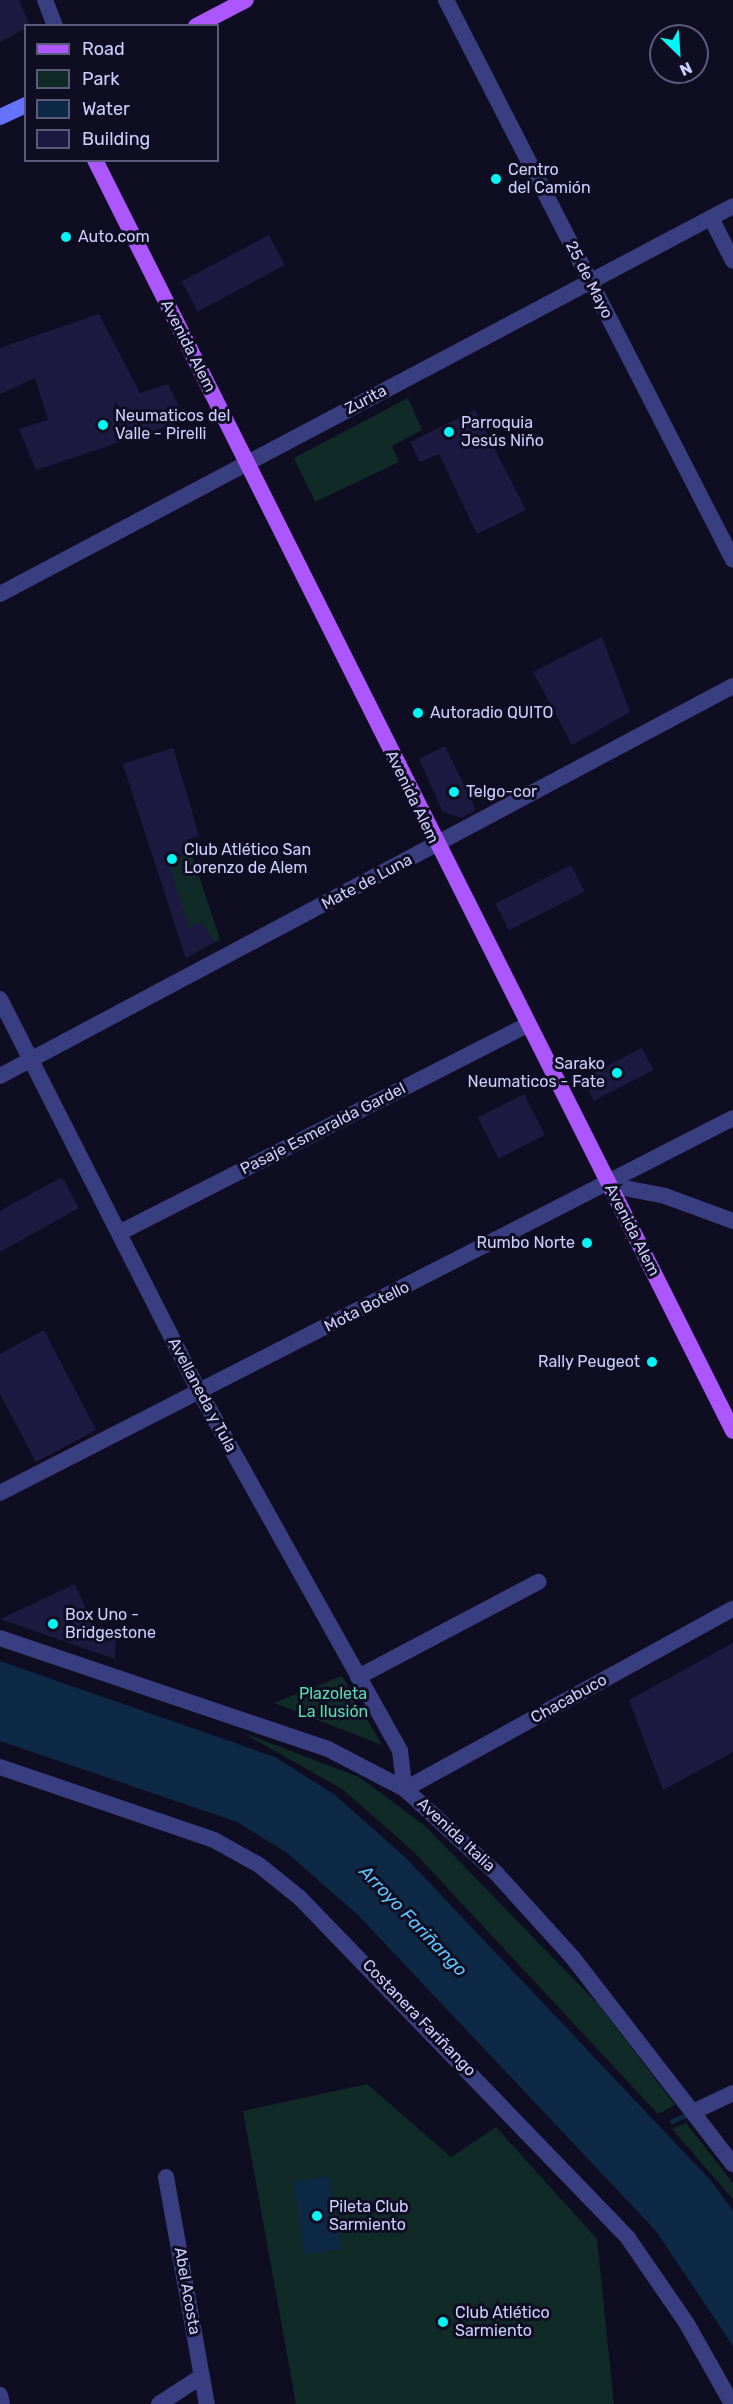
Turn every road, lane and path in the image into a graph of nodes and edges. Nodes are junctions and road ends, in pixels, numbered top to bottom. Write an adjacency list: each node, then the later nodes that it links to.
1 (45, 0): 4 (street)
2 (246, 0): 5 (main road)
3 (446, 0): 12 (street, 25 de Mayo)
4 (54, 24)
5 (200, 24)
6 (24, 106): 7 (main road)
7 (0, 117)
8 (96, 162): 13 (main road, Avenida Alem)
9 (733, 206): 10 (street, Zurita)
10 (711, 218): 11 (street); 12 (street, Zurita)
11 (733, 261)
12 (590, 282): 13 (street, Zurita); 14 (street, 25 de Mayo)
13 (247, 463): 15 (street, Zurita); 17 (main road, Avenida Alem)
14 (733, 560)
15 (0, 594)
16 (733, 686): 17 (street, Mate de Luna)
17 (436, 846): 19 (main road, Avenida Alem); 20 (street, Mate de Luna)
18 (0, 999): 20 (street, Avellaneda y Tula)
19 (527, 1025): 23 (main road, Avenida Alem); 25 (street, Pasaje Esmeralda Gardel)
20 (31, 1060): 21 (street, Mate de Luna); 25 (street, Avellaneda y Tula)
21 (0, 1076)
22 (733, 1118): 23 (street, Mota Botello)
23 (609, 1185): 24 (street); 26 (street, Mota Botello); 27 (main road, Avenida Alem)
24 (733, 1221)
25 (119, 1233): 26 (street, Avellaneda y Tula)
26 (199, 1392): 28 (street, Mota Botello); 32 (street, Avellaneda y Tula)
27 (733, 1431)
28 (0, 1492)
29 (538, 1582): 32 (street)
30 (733, 1609): 34 (street, Chacabuco)
31 (0, 1638): 34 (street, Avenida Italia)
32 (358, 1677): 34 (street, Avellaneda y Tula)
33 (0, 1767): 44 (street, Costanera Fariñango)
34 (405, 1789): 36 (street, Avenida Italia)
35 (733, 2093): 36 (street)
36 (695, 2111): 37 (street, Avenida Italia)
37 (733, 2163)
38 (166, 2178): 39 (street, Abel Acosta)
39 (202, 2376): 42 (street); 43 (street, Abel Acosta)
40 (0, 2396): 41 (street)
41 (2, 2404)
42 (159, 2404)
43 (207, 2404)
44 (732, 2404)

